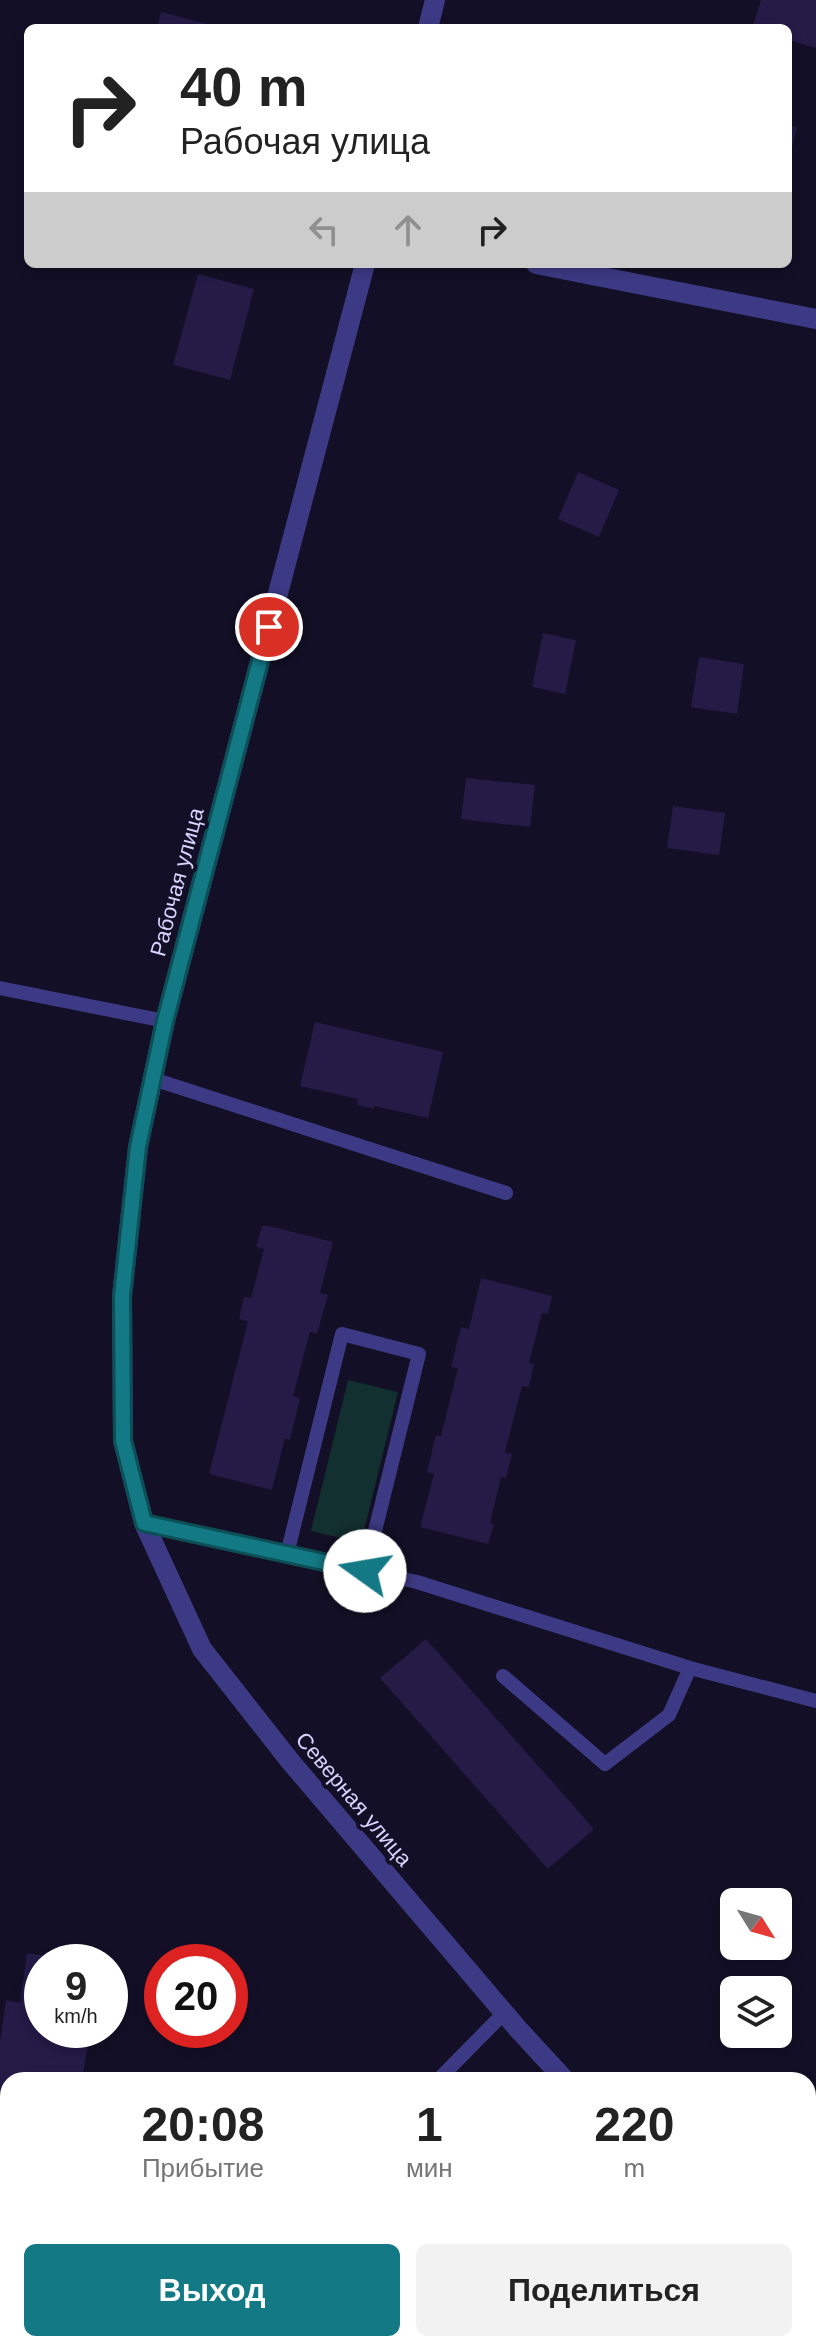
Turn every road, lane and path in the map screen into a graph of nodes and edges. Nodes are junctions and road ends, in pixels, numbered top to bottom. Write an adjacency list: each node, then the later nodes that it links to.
1 (435, 0): 2 (street)
2 (429, 24)
3 (364, 268): 7 (street, Рабочая улица)
4 (556, 268): 5 (street)
5 (816, 319)
6 (0, 988): 7 (lane)
7 (165, 1021): 8 (street, Рабочая улица)
8 (153, 1079): 9 (lane); 10 (street, Рабочая улица)
9 (506, 1193)
10 (144, 1523): 11 (lane); 16 (street, Северная улица)
11 (287, 1554): 12 (lane); 12 (lane)
12 (365, 1571): 13 (lane)
13 (690, 1668): 14 (lane); 15 (lane)
14 (503, 1676)
15 (816, 1701)
16 (504, 2013): 17 (lane); 18 (street, Северная улица)
17 (446, 2072)
18 (558, 2072)

